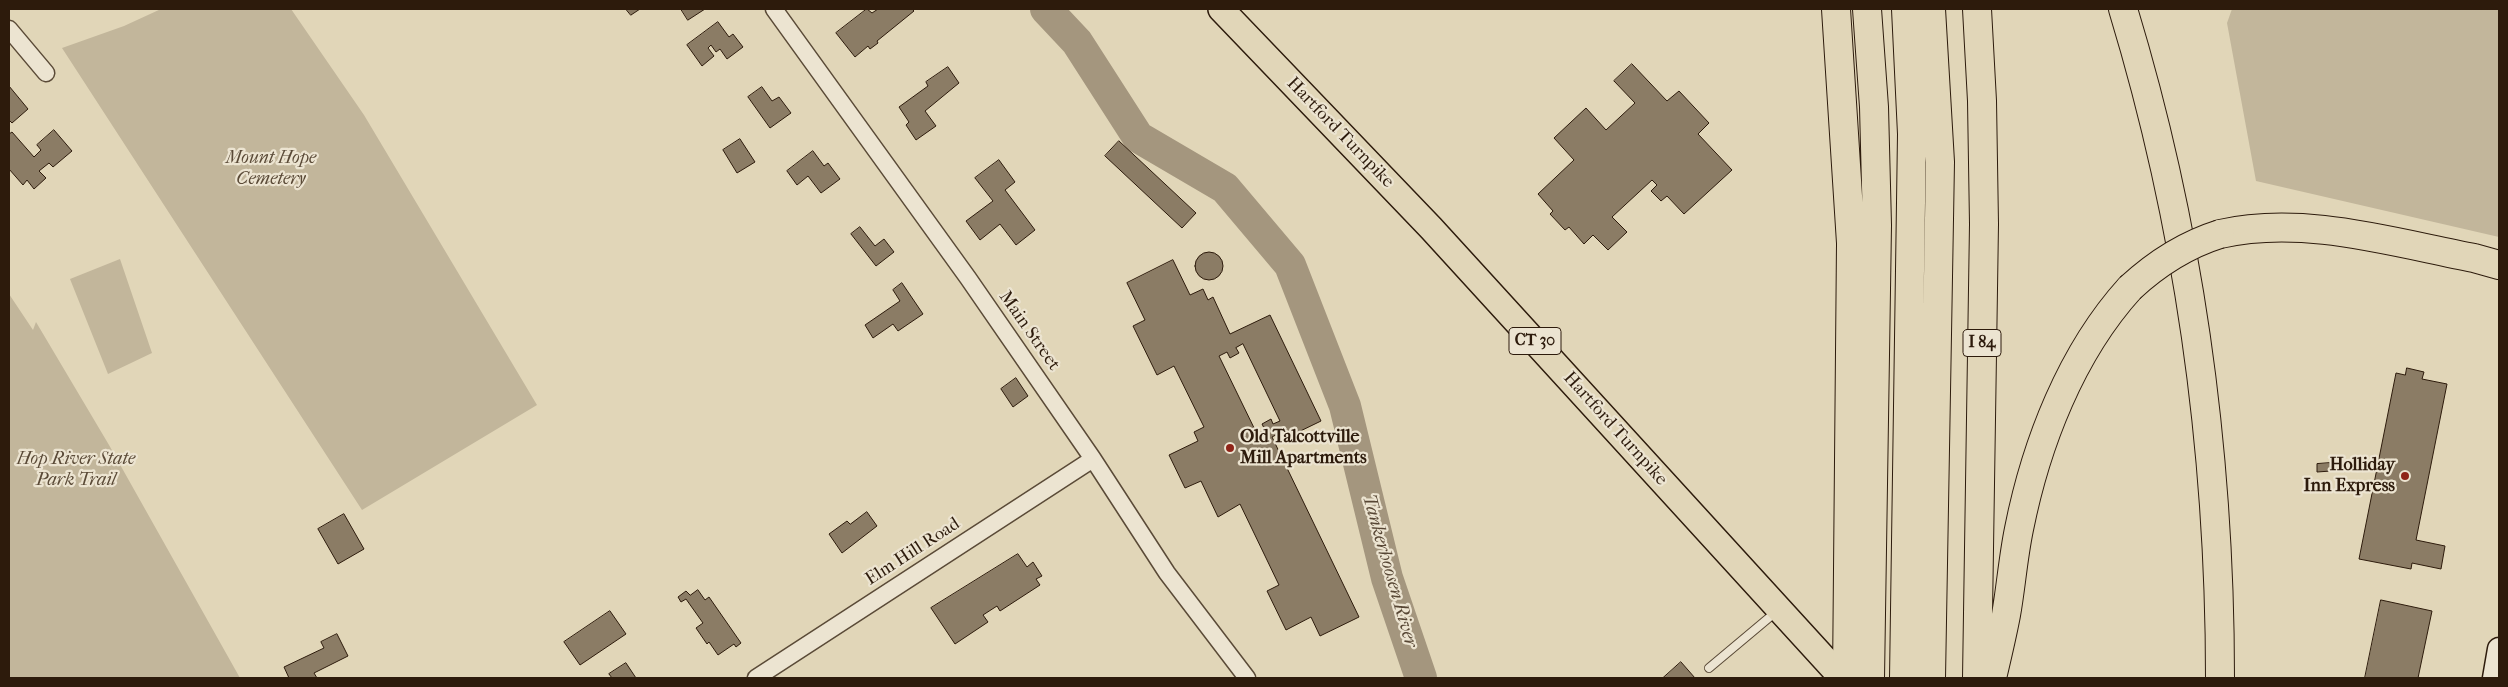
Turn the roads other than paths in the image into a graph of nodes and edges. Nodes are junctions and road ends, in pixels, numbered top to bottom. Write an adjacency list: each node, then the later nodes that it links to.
1 (774, 9): 12 (street, Main Street)
2 (1221, 9): 13 (main road, Hartford Turnpike / CT 30)
3 (1836, 9): 16 (highway)
4 (1867, 9): 19 (highway)
5 (1906, 9): 20 (highway)
6 (1931, 9): 21 (highway)
7 (1977, 9): 22 (highway, I 84)
8 (2123, 9): 24 (highway)
9 (9, 28): 10 (street)
10 (46, 73)
11 (2499, 265): 23 (highway, bridge)
12 (1093, 459): 17 (street, Elm Hill Road); 18 (street, Main Street)
13 (1779, 610): 15 (lane); 16 (main road, Hartford Turnpike / CT 30)
14 (2499, 649): 25 (main road)
15 (1709, 668)
16 (1845, 673)
17 (756, 678)
18 (1247, 678)
19 (1870, 678)
20 (1904, 678)
21 (1931, 678)
22 (1977, 678)
23 (1992, 678)
24 (2220, 678)
25 (2494, 678)

